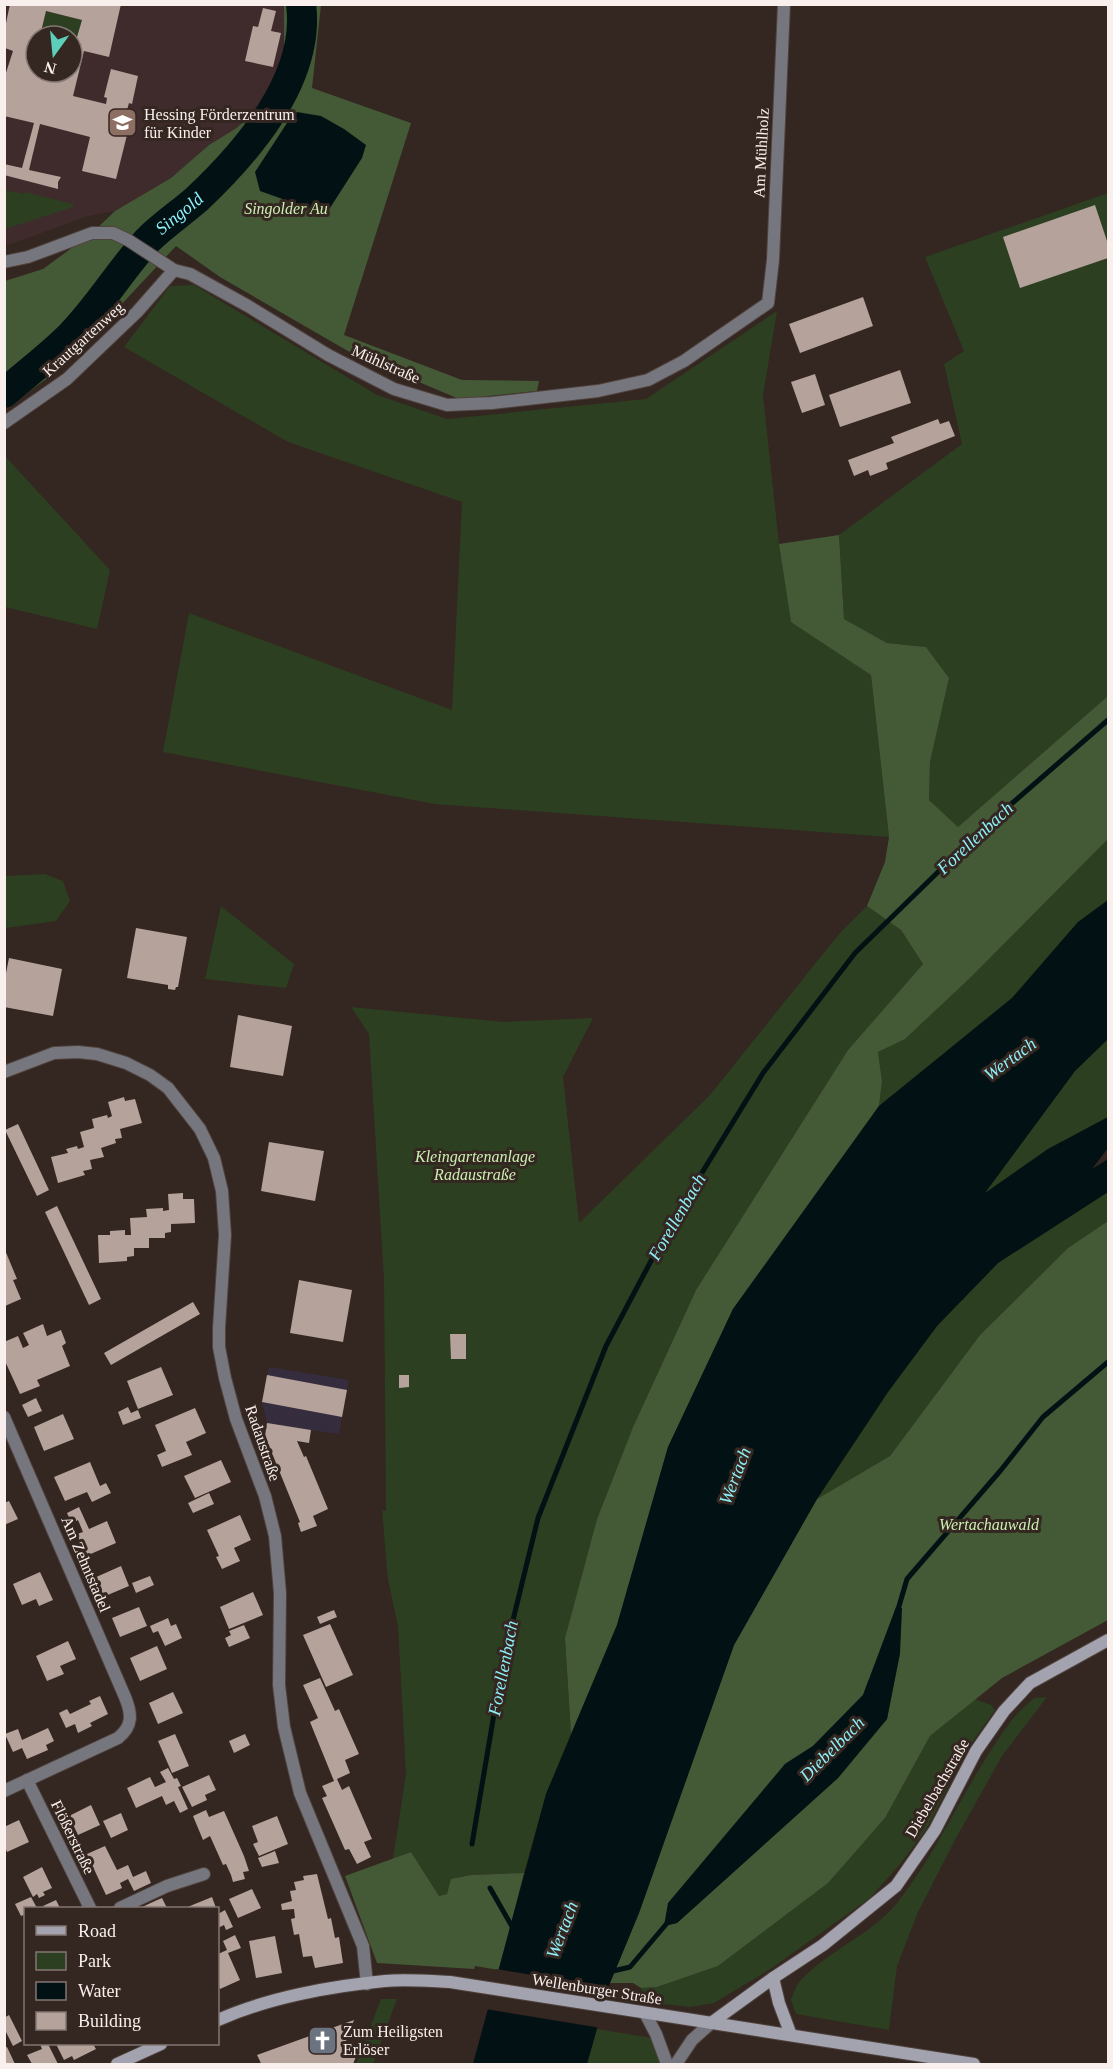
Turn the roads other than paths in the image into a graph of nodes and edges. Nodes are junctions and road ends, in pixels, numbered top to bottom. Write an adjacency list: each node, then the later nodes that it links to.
1 (784, 4): 4 (street, Am Mühlholz)
2 (4, 262): 3 (street, Mühlstraße)
3 (174, 270): 4 (street, Mühlstraße); 5 (street, Krautgartenweg)
4 (768, 303)
5 (4, 423)
6 (4, 1072): 15 (street, Radaustraße)
7 (4, 1417): 9 (street, Am Zehntstadel)
8 (1108, 1640): 14 (street, Diebelbachstraße)
9 (27, 1780): 10 (street); 12 (street, Flößerstraße)
10 (4, 1791)
11 (204, 1874): 13 (street)
12 (90, 1907)
13 (122, 1907)
14 (773, 1978): 18 (street, Diebelbachstraße); 19 (street)
15 (367, 1984): 16 (street, Wellenburger Straße); 17 (street, Wellenburger Straße)
16 (645, 2013): 18 (street, Wellenburger Straße); 22 (street)
17 (219, 2020)
18 (711, 2023): 19 (street, Wellenburger Straße); 23 (street)
19 (791, 2035): 24 (street, Wellenburger Straße)
20 (155, 2045): 21 (street)
21 (117, 2064)
22 (667, 2064)
23 (676, 2064)
24 (974, 2064)

